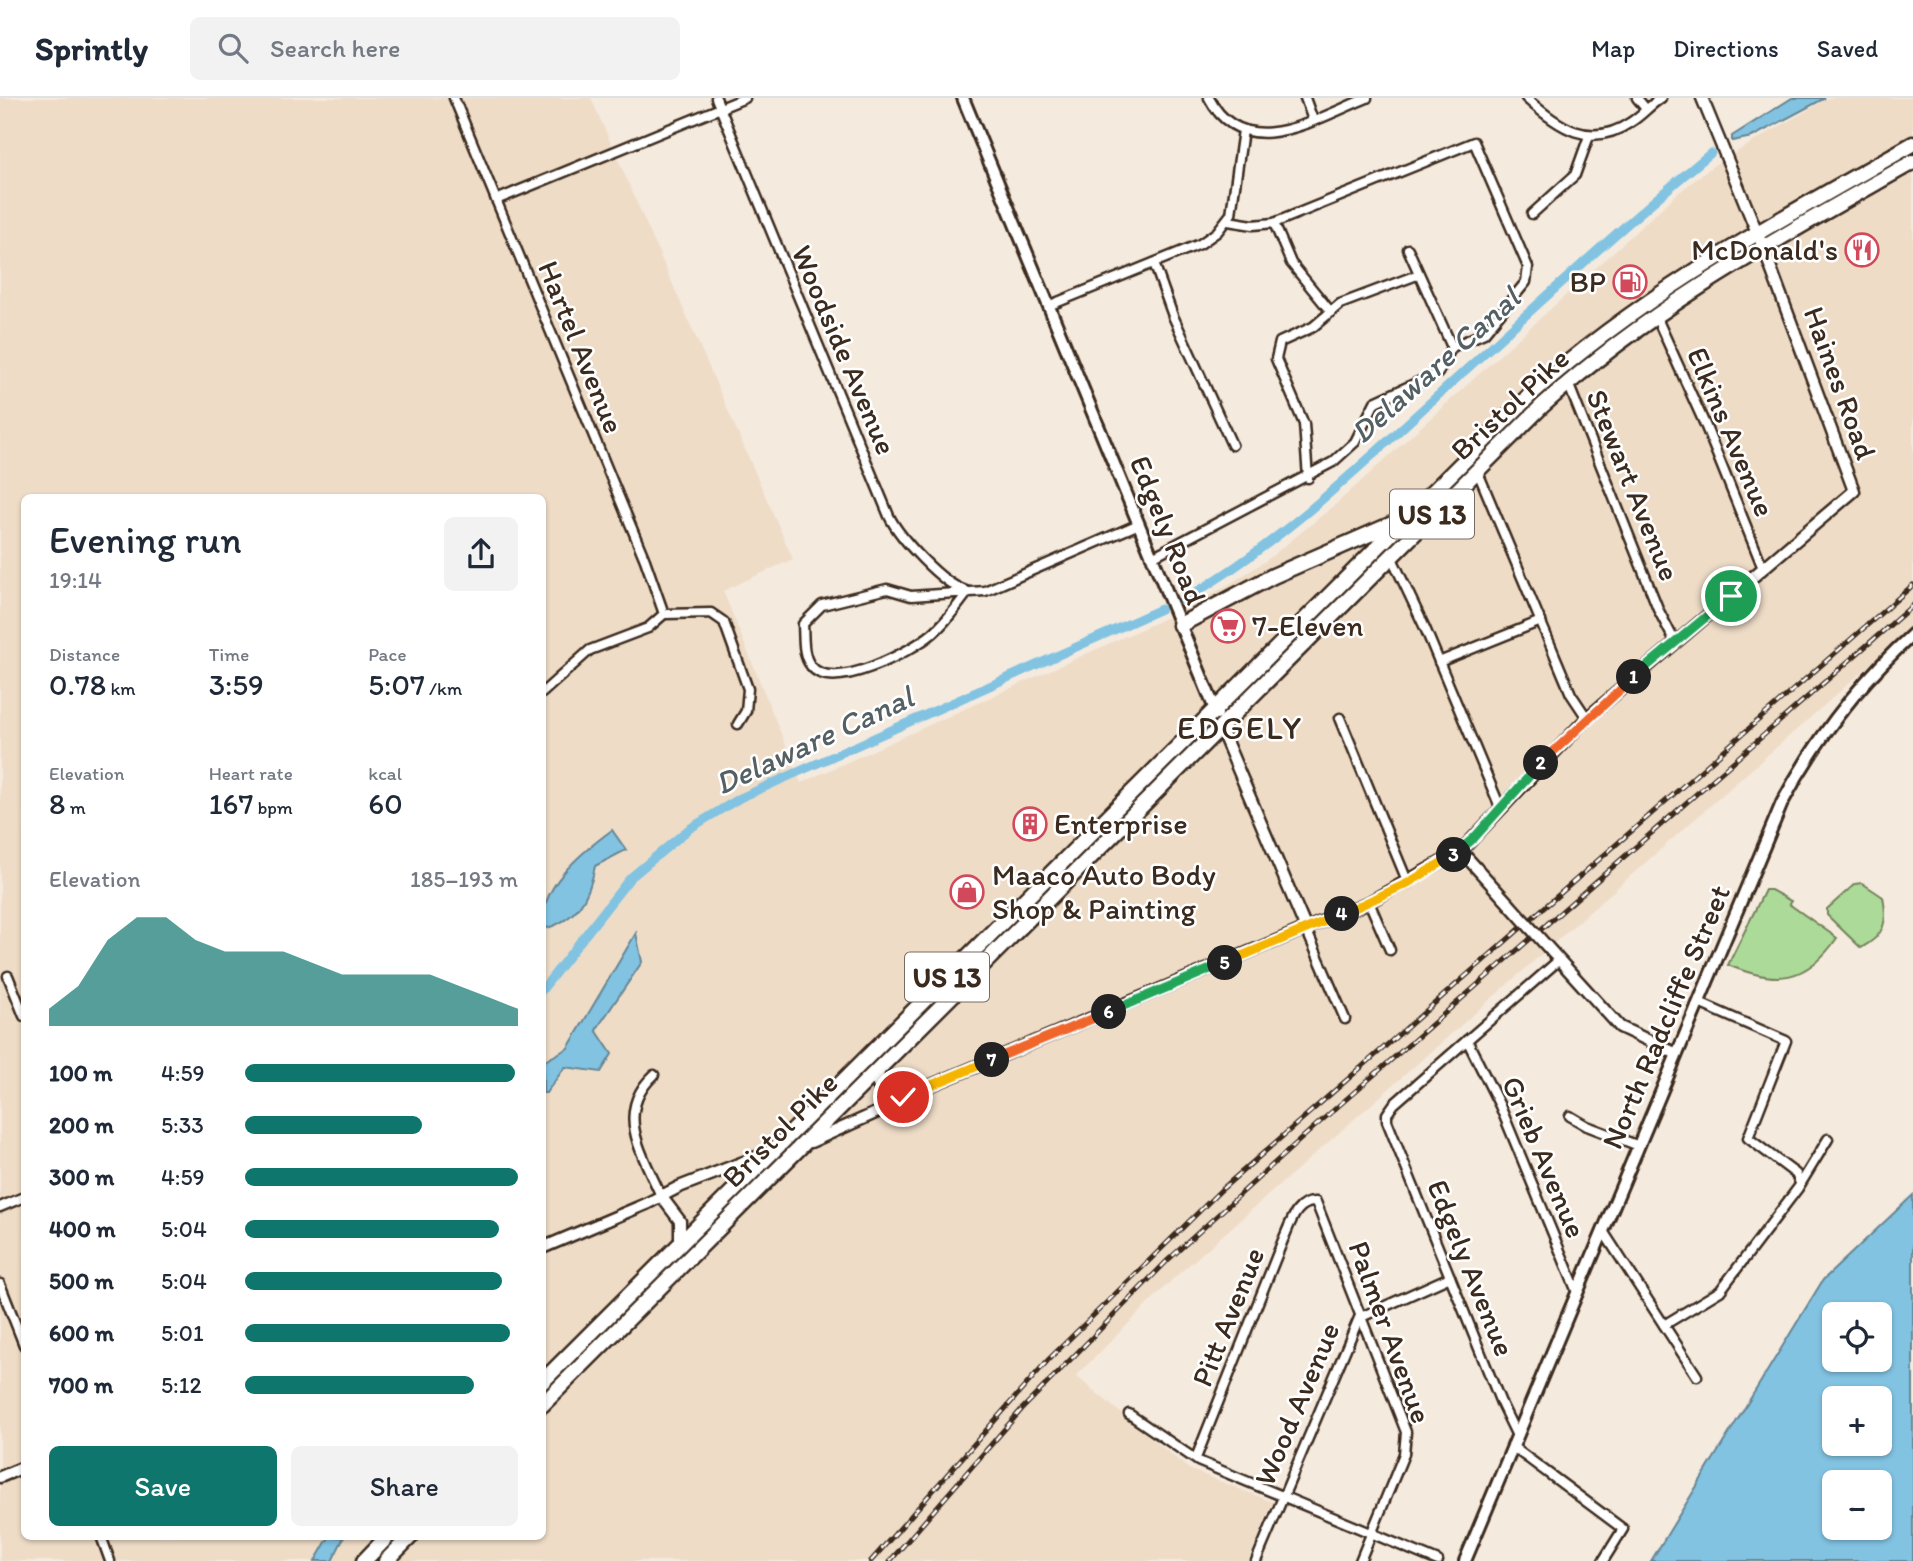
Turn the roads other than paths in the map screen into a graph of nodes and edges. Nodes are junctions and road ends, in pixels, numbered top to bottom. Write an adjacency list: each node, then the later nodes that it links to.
1 (454, 98): 19 (street, Hartel Avenue)
2 (716, 98): 12 (street, Woodside Avenue)
3 (745, 98): 12 (street)
4 (963, 98): 28 (main road, Edgely Road)
5 (1209, 98): 15 (street)
6 (1306, 98): 14 (street)
7 (1367, 98): 14 (street)
8 (1526, 98): 16 (street)
9 (1637, 98): 13 (street)
10 (1661, 98): 13 (street)
11 (1702, 98): 23 (street, Haines Road)
12 (720, 108): 19 (street); 41 (street, Woodside Avenue)
13 (1646, 109): 16 (street)
14 (1313, 120): 15 (street)
15 (1243, 130): 21 (street)
16 (1589, 136): 20 (street)
17 (1913, 144): 23 (highway, Bristol Pike / US 13)
18 (1913, 162): 24 (highway, Bristol Pike / US 13)
19 (496, 200): 42 (street, Hartel Avenue)
20 (1532, 214)
21 (1228, 221): 22 (street); 26 (street)
22 (1274, 223): 29 (street); 31 (street)
23 (1757, 232): 24 (street, Haines Road); 36 (highway, Bristol Pike / US 13)
24 (1763, 247): 30 (highway, Bristol Pike / US 13); 40 (street, Haines Road)
25 (1408, 249): 27 (street)
26 (1154, 264): 28 (street); 33 (street)
27 (1417, 275): 29 (street); 31 (street)
28 (1048, 306): 37 (main road, Edgely Road)
29 (1331, 312): 35 (street)
30 (1655, 314): 32 (highway, Bristol Pike / US 13); 40 (street, Elkins Avenue)
31 (1452, 347): 35 (street)
32 (1568, 383): 34 (highway, Bristol Pike / US 13); 46 (street, Stewart Avenue)
33 (1232, 445)
34 (1477, 470): 38 (highway, Bristol Pike / US 13); 43 (street)
35 (1308, 478): 39 (street)
36 (1408, 517): 44 (highway); 49 (highway, Bristol Pike / US 13)
37 (1139, 524): 39 (main road, Edgely Road); 41 (street)
38 (1391, 556): 47 (street); 53 (highway, Bristol Pike / US 13)
39 (1152, 557): 44 (main road, Edgely Road)
40 (1763, 568): 46 (street)
41 (968, 592): 41 (street)
42 (664, 614): 48 (street); 52 (street)
43 (1541, 621): 47 (street); 51 (street)
44 (1180, 625): 49 (main road, Edgely Road)
45 (1913, 634): 62 (main road, North Radcliffe Street)
46 (1675, 642): 51 (street)
47 (1440, 662): 54 (street)
48 (546, 689)
49 (1215, 709): 53 (main road, Edgely Road); 73 (highway, Bristol Pike / US 13)
50 (1340, 718): 56 (street)
51 (1587, 718): 54 (street)
52 (738, 724)
53 (1220, 727): 58 (street, Edgely Road); 67 (highway, Bristol Pike / US 13)
54 (1500, 807): 55 (street)
55 (1461, 851): 56 (street); 60 (street, bridge)
56 (1408, 883): 57 (street)
57 (1369, 902): 58 (street); 59 (street)
58 (1306, 929): 64 (street, Edgely Road); 69 (street)
59 (1390, 950)
60 (1559, 960): 65 (street); 66 (street)
61 (8, 976): 63 (street)
62 (1699, 1003): 66 (main road, North Radcliffe Street); 75 (street)
63 (21, 1008)
64 (1345, 1019)
65 (1467, 1040): 83 (street, Edgely Avenue); 85 (street, Grieb Avenue)
66 (1677, 1054): 72 (main road, North Radcliffe Street)
67 (879, 1069): 69 (street); 74 (highway, Bristol Pike / US 13)
68 (654, 1075): 76 (street)
69 (903, 1097): 74 (street)
70 (1570, 1116): 72 (street)
71 (1828, 1139): 75 (street)
72 (1639, 1146): 80 (main road, North Radcliffe Street)
73 (778, 1147): 76 (street); 81 (highway, Bristol Pike / US 13)
74 (798, 1149): 91 (highway, Bristol Pike / US 13)
75 (1800, 1183): 87 (street)
76 (661, 1196): 81 (street); 82 (street)
77 (21, 1198): 79 (street)
78 (1312, 1201): 86 (street, Palmer Avenue); 94 (street, Pitt Avenue)
79 (0, 1207)
80 (1603, 1231): 85 (main road, North Radcliffe Street); 87 (street, Grieb Avenue)
81 (680, 1245): 90 (highway, Bristol Pike / US 13)
82 (546, 1246)
83 (1451, 1277): 86 (street, Wood Avenue); 93 (street, Edgely Avenue)
84 (0, 1284): 88 (street)
85 (1577, 1292): 93 (main road, North Radcliffe Street)
86 (1359, 1318): 97 (street, Wood Avenue); 98 (street, Palmer Avenue)
87 (1664, 1325): 89 (street, Grieb Avenue)
88 (21, 1337)
89 (1697, 1376)
90 (546, 1378)
91 (546, 1401)
92 (1129, 1414): 94 (street)
93 (1515, 1442): 108 (main road, North Radcliffe Street); 109 (street)
94 (1196, 1458): 97 (street)
95 (21, 1468): 96 (street)
96 (0, 1477)
97 (1283, 1495): 98 (street); 105 (street, Wood Avenue)
98 (1371, 1533): 106 (street, Palmer Avenue); 107 (street)
99 (102, 1540): 102 (street)
100 (384, 1540): 103 (highway)
101 (407, 1540): 104 (highway)
102 (110, 1561)
103 (364, 1561)
104 (386, 1561)
105 (1256, 1561)
106 (1360, 1561)
107 (1438, 1561)
108 (1465, 1561)
109 (1603, 1561)

